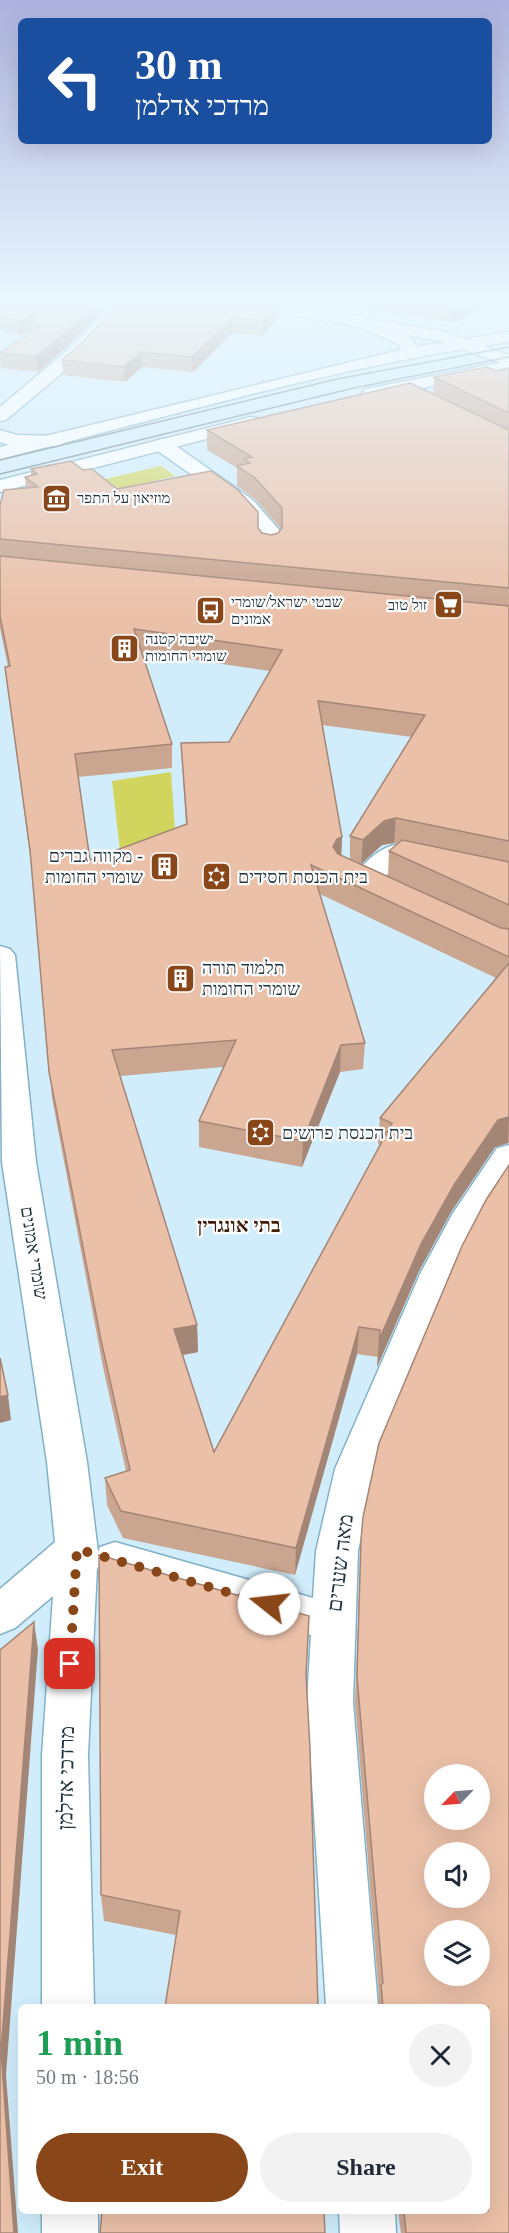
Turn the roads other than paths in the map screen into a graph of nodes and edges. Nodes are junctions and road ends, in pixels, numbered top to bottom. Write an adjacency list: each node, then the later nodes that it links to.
1 (180, 408): 4 (main road)
2 (272, 417): 5 (main road)
3 (0, 436): 4 (main road)
4 (56, 440): 6 (main road)
5 (162, 445): 7 (main road); 8 (main road)
6 (0, 453)
7 (0, 486)
8 (270, 548)
9 (509, 877): 10 (main road)
10 (396, 893)
11 (0, 955): 13 (main road, שומרי אמונים)
12 (509, 1156): 15 (main road, מאה שערים)
13 (77, 1549): 14 (main road); 15 (main road); 16 (main road, מרדכי אדלמן)
14 (6, 1601)
15 (333, 1622): 17 (main road, מאה שערים)
16 (68, 2004)
17 (352, 2004)
18 (70, 2214): 20 (main road)
19 (367, 2214): 21 (main road)
20 (70, 2233)
21 (368, 2233)

